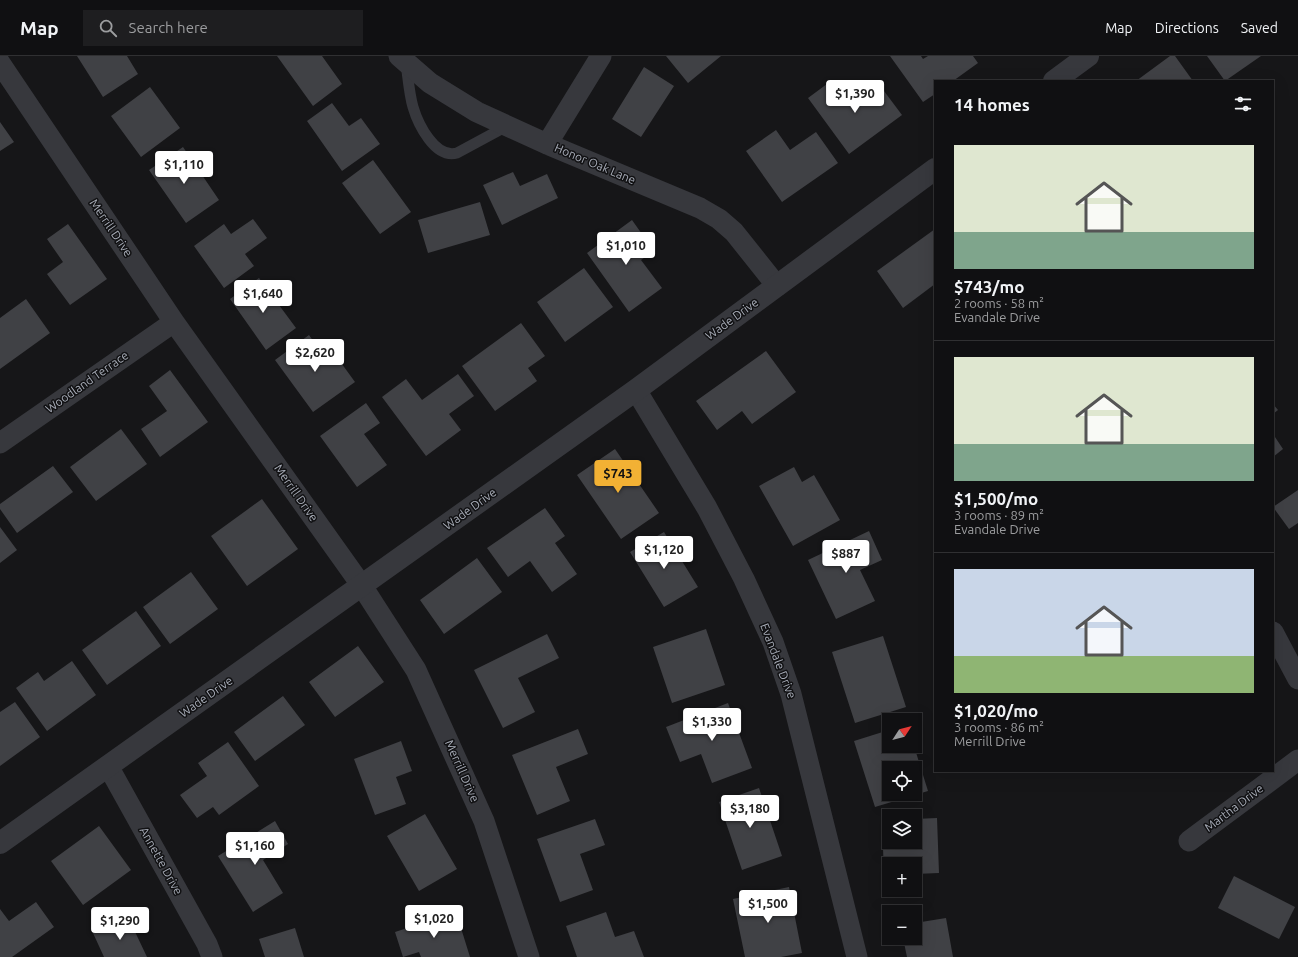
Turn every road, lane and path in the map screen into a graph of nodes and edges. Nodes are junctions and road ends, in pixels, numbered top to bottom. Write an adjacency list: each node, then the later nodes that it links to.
1 (601, 56): 7 (street)
2 (1088, 56): 5 (street)
3 (402, 59): 6 (street, Honor Oak Lane); 6 (lane)
4 (0, 63): 10 (street, Merrill Drive)
5 (1055, 80)
6 (507, 126): 7 (street, Honor Oak Lane)
7 (548, 144): 9 (street, Honor Oak Lane)
8 (934, 170): 9 (street, Wade Drive)
9 (777, 286): 11 (street, Wade Drive)
10 (174, 322): 12 (street, Woodland Terrace); 13 (street, Merrill Drive)
11 (636, 390): 13 (street, Wade Drive); 22 (street, Evandale Drive)
12 (0, 443)
13 (362, 586): 17 (street, Wade Drive); 21 (street, Merrill Drive)
14 (1274, 634): 15 (street)
15 (1298, 679)
16 (1298, 760): 18 (street, Martha Drive)
17 (108, 766): 19 (street, Wade Drive); 20 (street, Annette Drive)
18 (1189, 841)
19 (0, 843)
20 (212, 957)
21 (529, 957)
22 (857, 957)

